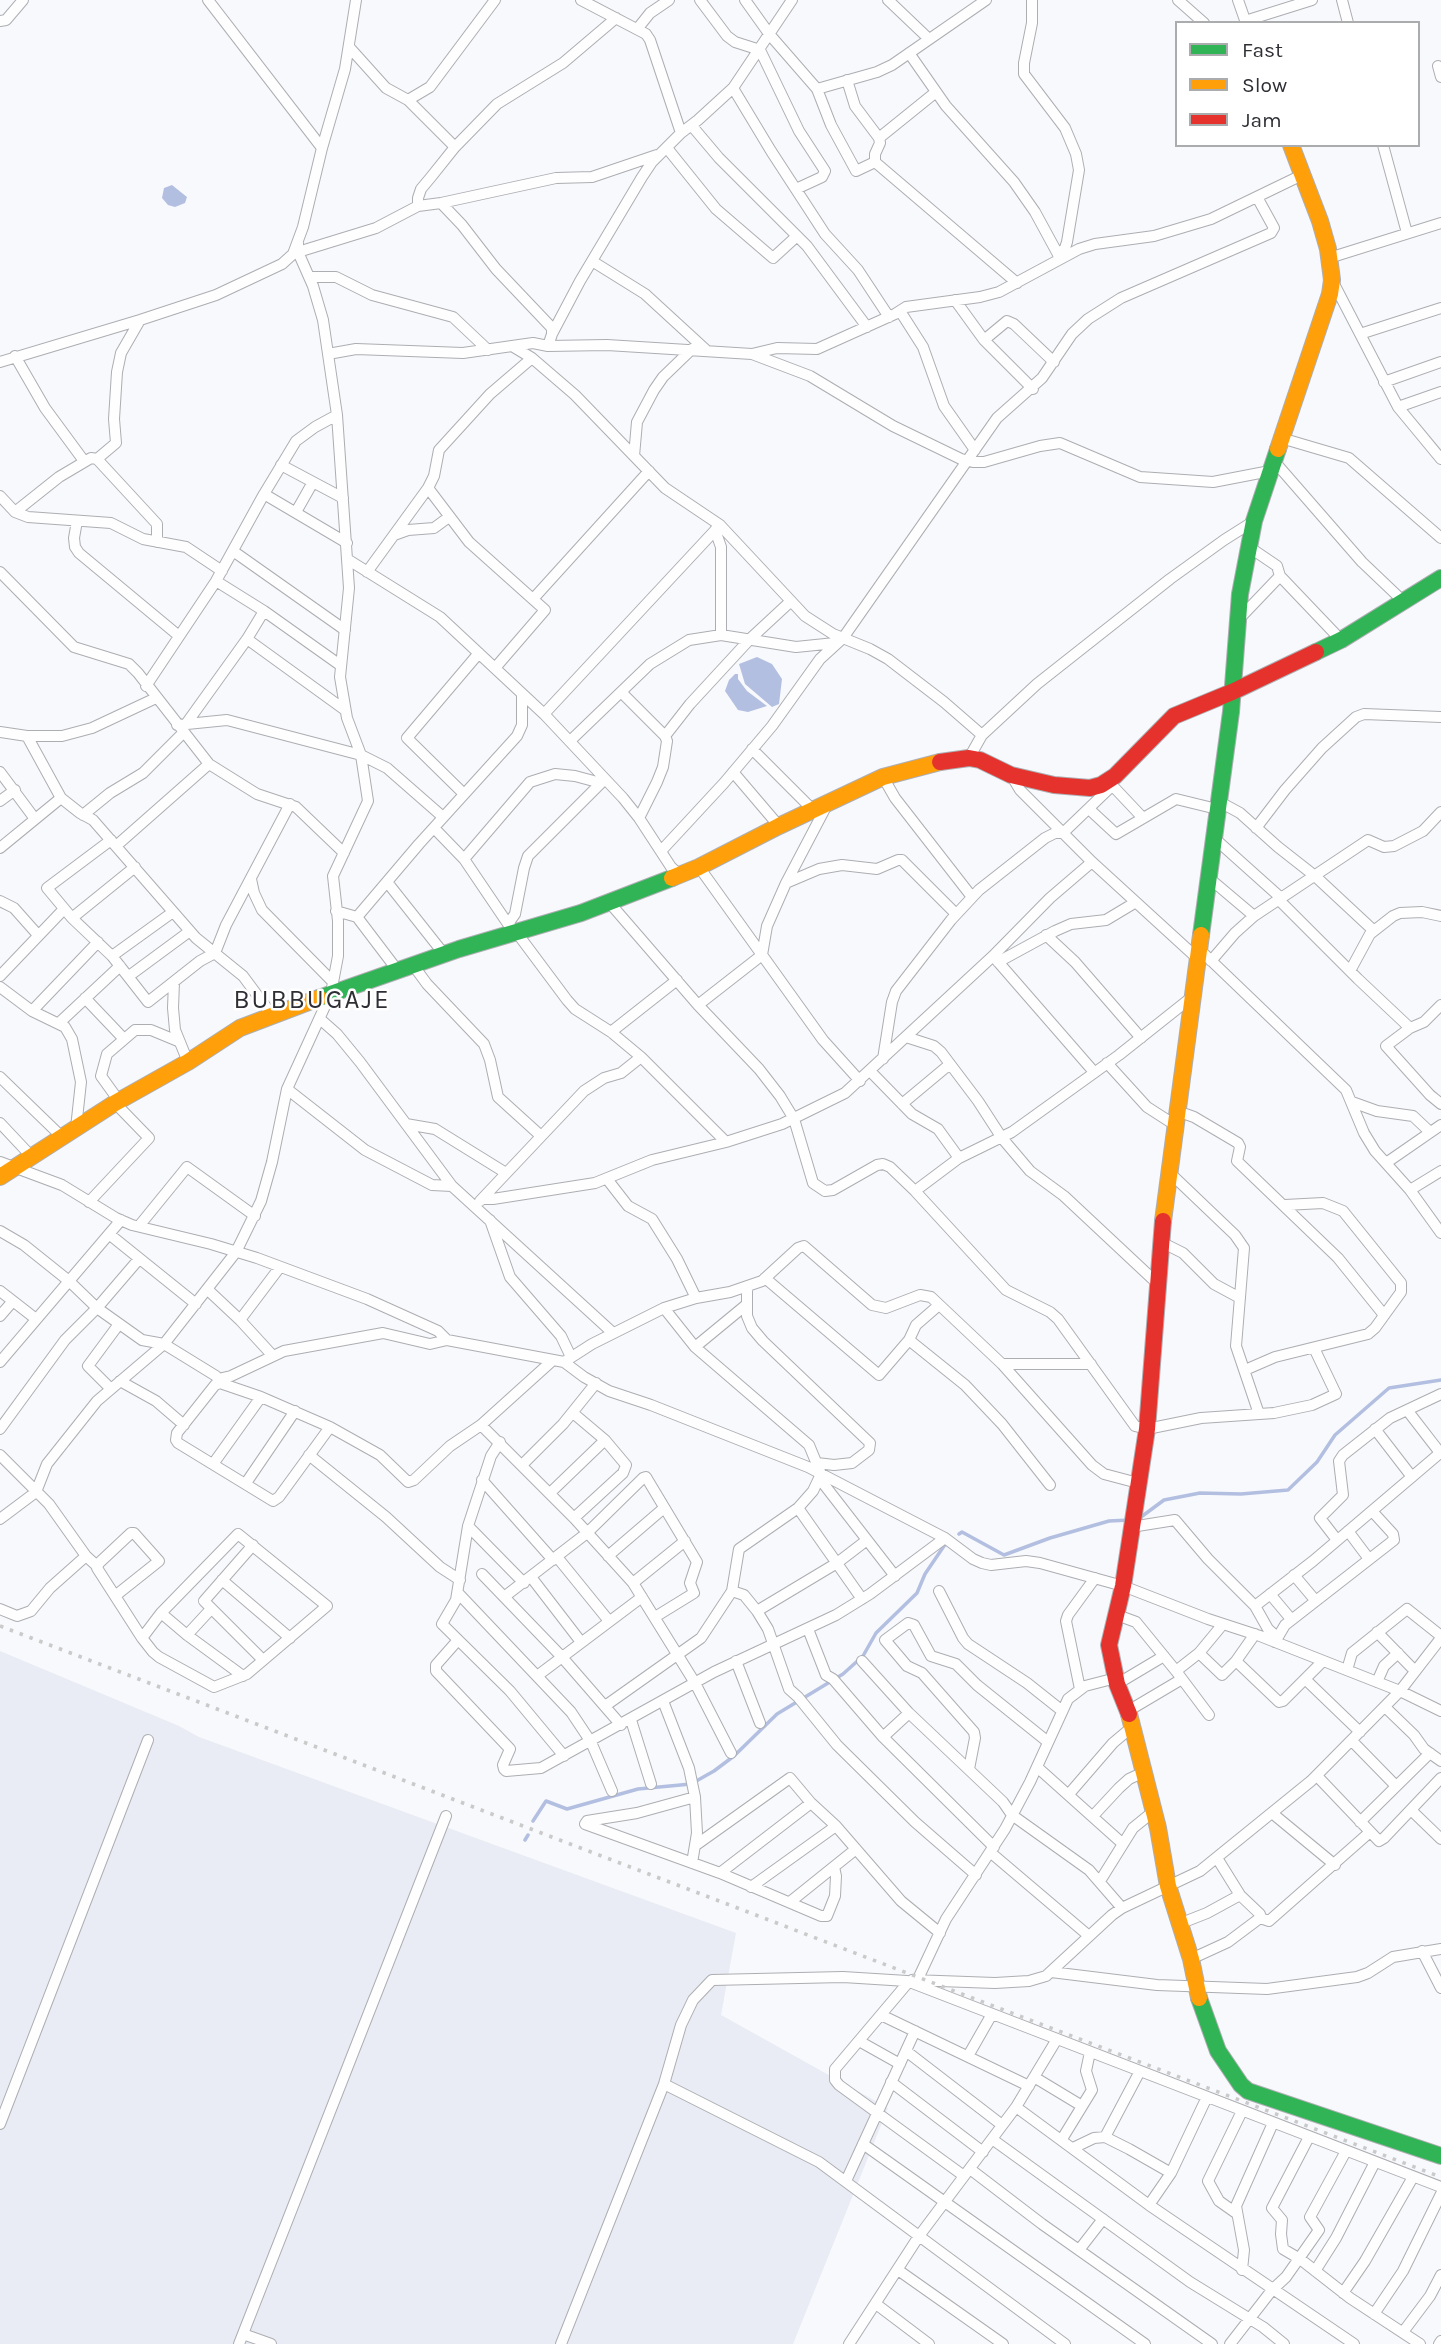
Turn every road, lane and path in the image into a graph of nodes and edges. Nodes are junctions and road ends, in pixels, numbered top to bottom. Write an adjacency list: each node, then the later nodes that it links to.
1 (23, 0): 18 (street)
2 (208, 0): 40 (street)
3 (356, 0): 26 (street)
4 (495, 0): 33 (street)
5 (581, 0): 17 (street)
6 (700, 0): 27 (street)
7 (745, 0): 24 (street)
8 (792, 0): 24 (street)
9 (888, 0): 25 (street)
10 (986, 0): 25 (street)
11 (1032, 0): 52 (street)
12 (1178, 0): 19 (street)
13 (1238, 0): 20 (street)
14 (1312, 0): 21 (street)
15 (1342, 0): 22 (street)
16 (661, 2): 23 (street)
17 (616, 18): 23 (street); 37 (street)
18 (0, 21)
19 (1202, 21)
20 (1246, 21)
21 (1249, 21)
22 (1348, 21)
23 (638, 28): 35 (street)
24 (770, 35): 27 (street); 31 (street)
25 (929, 39): 28 (street)
26 (349, 48): 33 (street); 40 (street)
27 (760, 50): 30 (street); 44 (street)
28 (909, 53): 29 (street); 32 (street)
29 (848, 80): 31 (street); 36 (street)
30 (733, 88): 34 (street); 44 (street)
31 (817, 89): 42 (street)
32 (936, 92): 36 (street); 52 (street)
33 (408, 100): 37 (street)
34 (692, 126): 35 (street); 50 (street)
35 (681, 133): 41 (street)
36 (879, 138): 42 (street)
37 (455, 147): 47 (street)
38 (1292, 147): 43 (street)
39 (1383, 147): 49 (street)
40 (323, 148): 51 (street)
41 (663, 151): 46 (street); 50 (street); 54 (street)
42 (875, 162): 57 (street)
43 (1302, 175): 45 (street); 53 (street)
44 (796, 188): 61 (street)
45 (1258, 197): 52 (street); 77 (street)
46 (441, 203): 47 (street); 64 (street)
47 (418, 206): 51 (street)
48 (1441, 223): 49 (street)
49 (1407, 233): 53 (street)
50 (797, 236): 63 (street)
51 (298, 247): 55 (street); 62 (street)
52 (1059, 256): 57 (street)
53 (1329, 258): 56 (street)
54 (592, 261): 64 (street); 71 (street)
55 (309, 277): 70 (street); 72 (street)
56 (1332, 280): 65 (street); 84 (street)
57 (1017, 283): 58 (street)
58 (955, 300): 60 (street); 66 (street)
59 (1441, 307): 65 (street)
60 (900, 311): 61 (street); 86 (street)
61 (889, 317): 63 (street)
62 (140, 320): 74 (street); 87 (street)
63 (867, 327): 73 (street)
64 (552, 334): 68 (street)
65 (1360, 334): 79 (street)
66 (984, 340): 77 (street); 80 (street)
67 (512, 346): 68 (street); 70 (street); 75 (street)
68 (548, 346): 69 (street)
69 (692, 349): 71 (street); 85 (street)
70 (488, 350): 72 (street)
71 (706, 350): 73 (street)
72 (328, 354): 83 (street)
73 (752, 354): 86 (street)
74 (15, 356): 76 (street); 89 (street)
75 (531, 358): 85 (street); 94 (street)
76 (0, 362)
77 (1054, 362): 80 (street)
78 (1441, 362): 79 (street)
79 (1384, 382): 82 (street)
80 (1033, 388): 86 (street)
81 (1441, 393): 82 (street)
82 (1398, 407): 88 (street)
83 (337, 415): 90 (street); 97 (street)
84 (1281, 438): 91 (street); 105 (street)
85 (634, 456): 92 (street)
86 (972, 456): 91 (street); 127 (street)
87 (97, 459): 89 (street); 106 (street)
88 (1441, 459)
89 (84, 461): 98 (street)
90 (281, 465): 93 (street); 95 (street)
91 (1272, 466): 102 (street); 118 (street)
92 (649, 471): 103 (street); 116 (street)
93 (313, 482): 97 (street); 99 (street)
94 (428, 488): 100 (street); 104 (street)
95 (264, 494): 99 (street); 109 (street)
96 (0, 496): 98 (street)
97 (342, 498): 107 (street)
98 (15, 512): 101 (street)
99 (296, 512): 107 (street)
100 (449, 517): 104 (street); 116 (street)
101 (77, 521): 106 (street); 123 (street)
102 (1254, 521): 108 (street); 141 (street)
103 (718, 527): 117 (street); 122 (street); 137 (street)
104 (393, 536): 111 (street)
105 (1441, 538)
106 (157, 541): 112 (street)
107 (347, 543): 110 (street)
108 (1249, 547): 113 (street); 120 (street)
109 (233, 551): 112 (street); 121 (street)
110 (347, 559): 111 (street); 121 (street)
111 (367, 572): 128 (street)
112 (219, 576): 119 (street); 123 (street)
113 (1280, 576): 120 (street); 126 (street)
114 (1441, 578): 118 (street)
115 (3, 580): 131 (street)
116 (534, 599): 130 (street)
117 (790, 601): 125 (street); 127 (street)
118 (1403, 601): 126 (street)
119 (264, 611): 124 (street); 129 (street)
120 (1237, 621): 132 (street)
121 (345, 630): 129 (street)
122 (721, 635): 125 (street); 133 (street)
123 (180, 636): 131 (street)
124 (247, 639): 136 (street); 139 (street)
125 (750, 639): 127 (street); 143 (street)
126 (1341, 640): 132 (street)
127 (840, 641): 141 (street); 145 (street)
128 (479, 653): 130 (street); 156 (street)
129 (340, 665): 136 (street)
130 (495, 668): 134 (street)
131 (146, 686): 135 (street)
132 (1232, 691): 154 (street); 160 (street)
133 (621, 692): 143 (street); 144 (street)
134 (522, 694): 137 (street); 156 (street)
135 (156, 698): 139 (street); 142 (street)
136 (345, 710): 146 (street)
137 (544, 714): 144 (street)
138 (1441, 717): 171 (street)
139 (182, 727): 146 (street); 148 (street); 164 (street)
140 (0, 732): 142 (street)
141 (982, 735): 147 (street)
142 (27, 736): 157 (street)
143 (665, 736): 166 (street)
144 (570, 741): 153 (street)
145 (752, 749): 150 (street); 161 (street)
146 (361, 755): 165 (street); 177 (street)
147 (969, 758): 151 (street); 152 (street)
148 (209, 764): 159 (street); 174 (street)
149 (0, 772): 155 (street)
150 (733, 772): 169 (street); 176 (street)
151 (1011, 775): 154 (street); 172 (street)
152 (883, 777): 161 (street); 188 (street)
153 (603, 781): 166 (street); 178 (street); 200 (street)
154 (1111, 783): 162 (street); 167 (street)
155 (15, 790): 158 (street); 168 (street)
156 (464, 794): 165 (street)
157 (61, 798): 164 (street); 168 (street)
158 (0, 801)
159 (289, 804): 177 (street); 185 (street)
160 (1217, 805): 167 (street); 171 (street); 173 (street)
161 (821, 807): 169 (street); 187 (street)
162 (1088, 809): 167 (street); 172 (street)
163 (1441, 812): 183 (street)
164 (83, 815): 174 (street)
165 (443, 817): 170 (street)
166 (639, 818): 176 (street)
167 (1143, 818)
168 (35, 819): 175 (street)
169 (779, 826): 181 (street)
170 (433, 828): 178 (street); 186 (street)
171 (1256, 828): 183 (street)
172 (1063, 833): 179 (street); 188 (street)
173 (1213, 837): 184 (street); 189 (street)
174 (113, 843): 180 (street); 195 (street)
175 (0, 848)
176 (661, 851): 182 (street)
177 (344, 853): 193 (street)
178 (464, 859): 200 (street)
179 (1092, 862): 192 (street); 211 (street)
180 (135, 867): 194 (street); 195 (street)
181 (699, 867): 182 (street); 208 (street)
182 (680, 875): 191 (street)
183 (1315, 876): 189 (street); 201 (street)
184 (1209, 878): 197 (street); 210 (street)
185 (251, 879): 206 (street); 221 (street)
186 (387, 882): 199 (street); 207 (street)
187 (786, 883): 196 (street); 208 (street)
188 (972, 897): 196 (street)
189 (1280, 897): 197 (street); 215 (street)
190 (0, 901): 203 (street)
191 (608, 901): 200 (street); 218 (street)
192 (1136, 902): 204 (street); 210 (street)
193 (336, 911): 199 (street); 221 (street)
194 (173, 912): 202 (street); 209 (street)
195 (68, 914): 203 (street); 205 (street)
196 (956, 914): 237 (street)
197 (1254, 916): 210 (street)
198 (1441, 916): 201 (street)
199 (357, 917): 214 (street)
200 (512, 928): 207 (street); 231 (street)
201 (1373, 930): 215 (street)
202 (190, 931): 206 (street); 217 (street)
203 (38, 935): 216 (street)
204 (1046, 935): 211 (street); 233 (street)
205 (98, 943): 209 (street); 226 (street)
206 (215, 953): 219 (street); 227 (street)
207 (444, 954): 212 (street)
208 (762, 955): 224 (street); 244 (street)
209 (112, 956): 213 (street)
210 (1202, 956): 222 (street); 247 (street)
211 (995, 959): 232 (street); 242 (street)
212 (414, 965): 214 (street); 257 (street)
213 (120, 966): 217 (street); 223 (street)
214 (398, 971): 221 (street)
215 (1350, 971): 230 (street)
216 (0, 976)
217 (129, 976): 219 (street)
218 (677, 981): 224 (street); 231 (street)
219 (174, 982): 235 (street)
220 (0, 987): 226 (street)
221 (332, 987): 227 (street); 228 (street)
222 (1192, 997): 233 (street); 250 (street)
223 (86, 998): 229 (street); 234 (street)
224 (698, 1005): 251 (street)
225 (1441, 1005): 230 (street)
226 (32, 1011): 229 (street)
227 (272, 1015): 238 (street)
228 (320, 1018): 245 (street); 253 (street)
229 (59, 1023): 255 (street)
230 (1410, 1028): 249 (street)
231 (611, 1032): 236 (street)
232 (906, 1037): 237 (street); 240 (street)
233 (1141, 1038): 239 (street)
234 (124, 1039): 235 (street); 246 (street)
235 (180, 1042): 238 (street)
236 (641, 1058): 257 (street); 259 (street)
237 (883, 1059): 241 (street)
238 (188, 1062): 246 (street)
239 (1107, 1063): 242 (street); 250 (street)
240 (950, 1064): 248 (street); 258 (street)
241 (870, 1071): 244 (street); 248 (street)
242 (1094, 1072): 258 (street)
243 (0, 1077): 255 (street)
244 (860, 1081): 251 (street)
245 (287, 1088): 268 (street); 274 (street)
246 (117, 1102): 255 (street); 271 (street)
247 (1352, 1102): 256 (street); 262 (street)
248 (902, 1104): 261 (street)
249 (1441, 1104)
250 (1176, 1118): 265 (street); 273 (street)
251 (794, 1119): 259 (street); 270 (street)
252 (0, 1123): 260 (street)
253 (406, 1124): 266 (street); 268 (street)
254 (1441, 1125): 256 (street)
255 (69, 1132): 260 (street)
256 (1430, 1132): 262 (street)
257 (541, 1136): 266 (street)
258 (1002, 1138): 261 (street); 287 (street)
259 (726, 1142): 267 (street)
260 (31, 1156): 263 (street)
261 (959, 1158): 270 (street)
262 (1386, 1163): 269 (street)
263 (4, 1169): 271 (street)
264 (1441, 1171): 269 (street)
265 (1169, 1172): 281 (street); 292 (street)
266 (506, 1173): 272 (street)
267 (607, 1179): 272 (street); 291 (street)
268 (452, 1186): 272 (street)
269 (1410, 1190): 279 (street)
270 (915, 1191): 314 (street)
271 (89, 1202): 275 (street)
272 (478, 1202): 276 (street)
273 (1285, 1205): 299 (street); 299 (street)
274 (255, 1216): 277 (street); 282 (street)
275 (121, 1220): 277 (street); 280 (street)
276 (490, 1220): 304 (street); 311 (street)
277 (139, 1226): 282 (street)
278 (0, 1231): 286 (street)
279 (1441, 1233)
280 (109, 1234): 283 (street); 286 (street)
281 (1161, 1242): 287 (street); 292 (street)
282 (236, 1252): 284 (street); 289 (street)
283 (139, 1259): 294 (street); 297 (street)
284 (280, 1267): 302 (street); 305 (street)
285 (765, 1278): 288 (street); 295 (street); 306 (street)
286 (69, 1281): 297 (street); 301 (street)
287 (1158, 1284): 329 (street)
288 (747, 1286): 291 (street); 296 (street)
289 (208, 1290): 294 (street); 302 (street)
290 (0, 1291): 293 (street)
291 (696, 1298): 298 (street)
292 (1240, 1298): 315 (street)
293 (13, 1301): 300 (street); 301 (street)
294 (196, 1304): 307 (street)
295 (939, 1304): 306 (street); 313 (street)
296 (746, 1305): 308 (street); 338 (street)
297 (97, 1308): 303 (street); 328 (street)
298 (664, 1308): 304 (street); 308 (street)
299 (1384, 1315): 309 (street)
300 (0, 1316)
301 (36, 1319): 312 (street)
302 (240, 1320): 310 (street)
303 (119, 1324): 307 (street); 318 (street)
304 (613, 1333): 311 (street)
305 (447, 1340): 310 (street); 311 (street)
306 (909, 1340): 343 (street)
307 (164, 1344): 316 (street); 318 (street)
308 (695, 1347): 338 (street)
309 (1314, 1348): 315 (street); 324 (street)
310 (273, 1356): 316 (street)
311 (563, 1359): 317 (street); 326 (street)
312 (0, 1362)
313 (1002, 1364): 314 (street); 342 (street)
314 (1091, 1364): 329 (street)
315 (1245, 1370): 324 (street)
316 (219, 1381): 320 (street); 325 (street)
317 (596, 1383): 323 (street); 338 (street)
318 (116, 1385): 325 (street); 344 (street)
319 (1441, 1394): 321 (street)
320 (261, 1397): 322 (street); 336 (street)
321 (1407, 1410): 330 (street); 333 (street)
322 (295, 1411): 327 (street); 341 (street)
323 (573, 1413): 331 (street); 337 (street)
324 (1259, 1415): 329 (street)
325 (184, 1425): 336 (street)
326 (481, 1425): 327 (street); 332 (street)
327 (330, 1427): 335 (street)
328 (0, 1429)
329 (1147, 1429): 342 (street)
330 (1374, 1429): 339 (street); 357 (street)
331 (605, 1440): 345 (street); 349 (street)
332 (500, 1443): 337 (street); 340 (street)
333 (1441, 1454): 339 (street)
334 (0, 1455): 344 (street)
335 (309, 1455): 341 (street); 371 (street)
336 (213, 1464): 341 (street)
337 (522, 1465): 345 (street)
338 (819, 1472): 347 (street); 355 (street); 356 (street)
339 (1412, 1477): 348 (street)
340 (482, 1480): 351 (street); 362 (street)
341 (246, 1483)
342 (1138, 1483): 352 (street)
343 (1050, 1485)
344 (36, 1492): 350 (street); 360 (street)
345 (550, 1493): 349 (street)
346 (663, 1508): 354 (street); 358 (street); 361 (street)
347 (798, 1508): 364 (street); 375 (street)
348 (1372, 1511): 353 (street); 363 (street)
349 (574, 1518): 354 (street)
350 (0, 1519)
351 (468, 1526): 371 (street); 372 (street)
352 (1131, 1527): 374 (street); 384 (street)
353 (1348, 1531): 357 (street); 363 (street)
354 (587, 1533): 361 (street); 362 (street)
355 (945, 1538): 368 (street); 369 (street)
356 (867, 1540): 364 (street); 368 (street)
357 (1337, 1540): 367 (street)
358 (685, 1541): 373 (street); 390 (street)
359 (253, 1545): 370 (street); 388 (street); 400 (street)
360 (86, 1556): 365 (street); 385 (street)
361 (608, 1556): 373 (street)
362 (555, 1558): 372 (street); 392 (street)
363 (1369, 1559): 383 (street)
364 (837, 1563): 382 (street); 387 (street)
365 (97, 1566): 379 (street); 379 (street)
366 (482, 1574): 380 (street)
367 (1294, 1575): 378 (street); 383 (street)
368 (895, 1576): 382 (street)
369 (1095, 1578): 374 (street); 424 (street)
370 (222, 1580): 386 (street); 400 (street)
371 (460, 1580): 377 (street)
372 (528, 1580): 380 (street); 403 (street)
373 (633, 1583): 381 (street)
374 (1123, 1586): 389 (street); 393 (street)
375 (732, 1591): 387 (street); 407 (street)
376 (939, 1591): 429 (street)
377 (458, 1593): 401 (street); 419 (street)
378 (1270, 1594): 384 (street); 391 (street)
379 (115, 1596): 399 (street)
380 (504, 1597): 408 (street)
381 (642, 1597): 390 (street); 392 (street)
382 (862, 1599): 394 (street)
383 (1315, 1600): 391 (street)
384 (1255, 1606): 402 (street)
385 (0, 1609)
386 (211, 1609): 397 (street); 410 (street)
387 (757, 1611): 404 (street)
388 (161, 1613): 397 (street); 399 (street)
389 (1116, 1615): 409 (street); 421 (street)
390 (655, 1618): 407 (street)
391 (1291, 1619): 402 (street)
392 (609, 1621): 403 (street)
393 (1223, 1624): 396 (street); 405 (street)
394 (808, 1629): 404 (street); 437 (street)
395 (1377, 1632): 398 (street); 406 (street); 415 (street)
396 (1255, 1634): 402 (street); 413 (street)
397 (187, 1635): 417 (street)
398 (1441, 1637): 416 (street)
399 (142, 1638): 417 (street)
400 (290, 1638): 410 (street)
401 (458, 1640): 444 (street); 444 (street)
402 (1276, 1640): 414 (street)
403 (581, 1642): 408 (street)
404 (772, 1644): 411 (street); 476 (street)
405 (1199, 1653): 413 (street); 418 (street)
406 (1398, 1653): 416 (street); 422 (street)
407 (678, 1655): 423 (street); 427 (street)
408 (561, 1656): 419 (street); 427 (street)
409 (1164, 1656): 418 (street); 421 (street)
410 (263, 1660): 417 (street)
411 (736, 1661): 423 (street); 435 (street)
412 (862, 1661): 432 (street)
413 (1236, 1661): 420 (street)
414 (1323, 1661): 415 (street); 420 (street)
415 (1347, 1670): 422 (street)
416 (1415, 1671): 425 (street)
417 (243, 1675)
418 (1179, 1675): 430 (street); 433 (street)
419 (537, 1676): 440 (street)
420 (1305, 1679): 438 (street)
421 (1116, 1681): 424 (street); 430 (street)
422 (1377, 1682): 425 (street)
423 (695, 1683): 426 (street); 442 (street)
424 (1080, 1689): 429 (street)
425 (1400, 1691): 428 (street); 431 (street)
426 (663, 1701): 434 (street); 455 (street)
427 (605, 1706): 434 (street)
428 (1385, 1707): 438 (street); 443 (street)
429 (1061, 1710): 441 (street)
430 (1128, 1711): 436 (street)
431 (1441, 1711)
432 (909, 1713): 437 (street); 447 (street)
433 (1209, 1715)
434 (626, 1722): 440 (street); 451 (street)
435 (760, 1723)
436 (1132, 1727): 448 (street); 454 (street)
437 (883, 1737): 470 (street)
438 (1356, 1737): 449 (street); 452 (street)
439 (148, 1740): 513 (street)
440 (591, 1742): 444 (street); 453 (street)
441 (1048, 1742): 446 (street); 447 (street)
442 (730, 1753)
443 (1430, 1753): 445 (street); 452 (street)
444 (564, 1756)
445 (1441, 1762)
446 (1037, 1767): 454 (street); 460 (street)
447 (969, 1769): 460 (street)
448 (1144, 1772): 458 (street); 462 (street)
449 (1317, 1776): 459 (street); 463 (street)
450 (1441, 1778): 457 (street)
451 (651, 1784)
452 (1396, 1786): 463 (street)
453 (612, 1791)
454 (1069, 1794): 462 (street)
455 (695, 1797): 468 (street); 472 (street)
456 (811, 1803): 464 (street); 468 (street); 475 (street)
457 (1411, 1810): 465 (street); 466 (street)
458 (1154, 1811): 467 (street); 478 (street)
459 (1272, 1813): 471 (street); 473 (street)
460 (1012, 1815): 470 (street); 477 (street)
461 (446, 1816): 548 (street)
462 (1093, 1816): 467 (street)
463 (1360, 1822): 465 (street)
464 (836, 1826): 469 (street); 479 (street)
465 (1370, 1832): 473 (street)
466 (1441, 1838)
467 (1123, 1844): 477 (street)
468 (696, 1846): 472 (street)
469 (856, 1849): 474 (street); 485 (street)
470 (992, 1849): 476 (street); 486 (street)
471 (1217, 1858): 478 (street); 480 (street)
472 (692, 1863): 475 (street)
473 (1335, 1865): 483 (street)
474 (834, 1867): 481 (street); 481 (street)
475 (720, 1873): 479 (street)
476 (976, 1875): 485 (street)
477 (1100, 1881): 482 (street)
478 (1168, 1886): 482 (street); 484 (street)
479 (751, 1887): 481 (street)
480 (1240, 1895): 483 (street); 484 (street)
481 (790, 1902)
482 (1122, 1908): 486 (street)
483 (1260, 1918): 489 (street)
484 (1179, 1924): 489 (street)
485 (940, 1933): 491 (street)
486 (1089, 1936): 490 (street)
487 (1441, 1949): 488 (street)
488 (1422, 1951): 492 (street); 493 (street)
489 (1191, 1959): 492 (street)
490 (1051, 1972): 491 (street); 492 (street)
491 (913, 1981): 494 (street); 495 (street); 506 (street)
492 (1196, 1988): 523 (street)
493 (1441, 1988)
494 (992, 2014): 497 (street); 501 (street)
495 (881, 2015): 496 (street); 498 (street)
496 (915, 2031): 499 (street); 501 (street)
497 (1058, 2039): 500 (street); 505 (street)
498 (859, 2042): 502 (street); 511 (street)
499 (906, 2051): 502 (street); 514 (street)
500 (1090, 2052): 503 (street); 508 (street)
501 (968, 2056): 505 (street)
502 (900, 2064): 504 (street)
503 (1140, 2071): 507 (street); 515 (street)
504 (891, 2082): 511 (street); 522 (street)
505 (1031, 2082): 508 (street); 509 (street)
506 (664, 2084): 528 (street); 551 (street)
507 (1207, 2097): 510 (street); 526 (street)
508 (1082, 2106): 518 (street)
509 (1016, 2107): 514 (street); 518 (street)
510 (1242, 2111): 512 (street); 533 (street)
511 (877, 2113): 519 (street); 525 (street)
512 (1273, 2123): 516 (street); 533 (street)
513 (0, 2124)
514 (1003, 2125): 517 (street)
515 (1105, 2137): 520 (street); 526 (street)
516 (1309, 2137): 521 (street); 537 (street)
517 (992, 2139): 522 (street); 534 (street)
518 (1062, 2139): 520 (street)
519 (863, 2144): 528 (street); 531 (street)
520 (1073, 2148): 532 (street)
521 (1346, 2151): 524 (street); 537 (street)
522 (983, 2152): 525 (street)
523 (1441, 2156)
524 (1375, 2162): 527 (street); 540 (street)
525 (967, 2173): 531 (street); 536 (street)
526 (1171, 2174): 532 (street)
527 (1413, 2177): 529 (street); 543 (street)
528 (846, 2181): 535 (street)
529 (1441, 2187)
530 (1441, 2194): 545 (street)
531 (945, 2201): 535 (street); 555 (street)
532 (1149, 2205): 539 (street)
533 (1236, 2213): 539 (street)
534 (1102, 2219): 536 (street); 546 (street)
535 (919, 2236): 538 (street); 554 (street)
536 (1079, 2250): 556 (street)
537 (1300, 2259): 540 (street); 542 (street)
538 (898, 2270): 544 (street); 553 (street)
539 (1242, 2270): 542 (street)
540 (1315, 2271): 543 (street)
541 (1441, 2276): 547 (street)
542 (1272, 2290): 546 (street); 559 (street)
543 (1343, 2293): 545 (street)
544 (876, 2304): 549 (street); 552 (street)
545 (1374, 2314): 547 (street)
546 (1249, 2320): 557 (street); 558 (street)
547 (1403, 2332): 560 (street)
548 (241, 2339): 550 (street)
549 (855, 2342)
550 (271, 2344)
551 (561, 2344)
552 (929, 2344)
553 (1003, 2344)
554 (1065, 2344)
555 (1145, 2344)
556 (1212, 2344)
557 (1230, 2344)
558 (1284, 2344)
559 (1354, 2344)
560 (1420, 2344)

